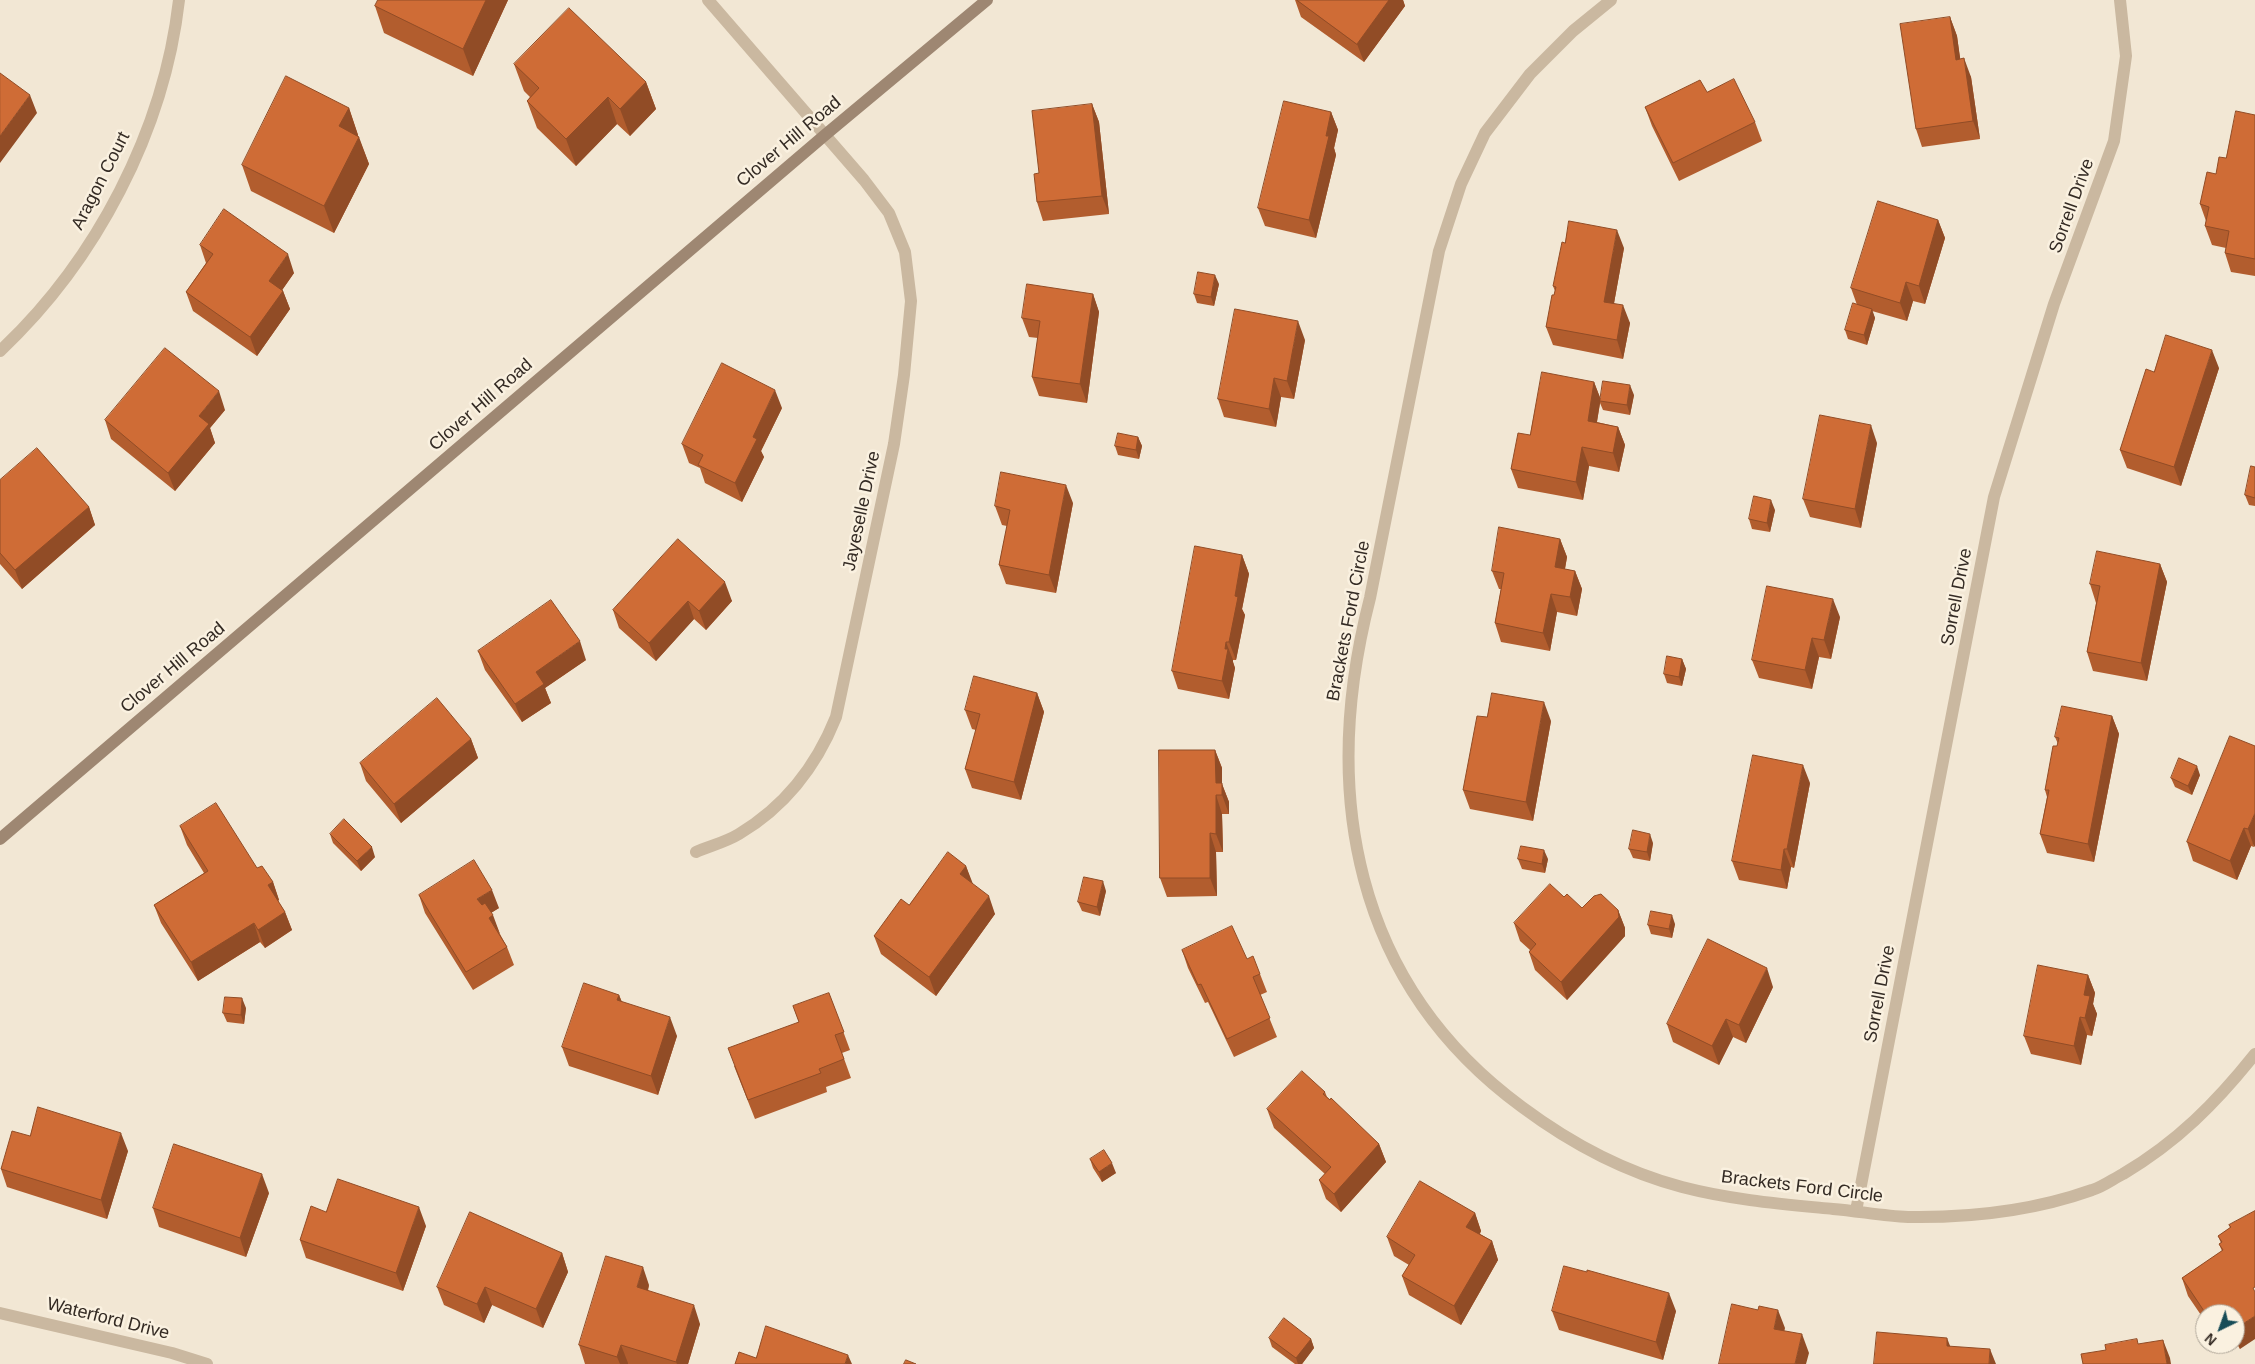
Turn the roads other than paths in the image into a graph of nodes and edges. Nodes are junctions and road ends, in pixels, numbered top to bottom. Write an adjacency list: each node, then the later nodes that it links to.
1 (179, 0): 7 (street, Aragon Court)
2 (708, 0): 6 (street, Jayeselle Drive)
3 (987, 0): 6 (street, Clover Hill Road)
4 (1611, 0): 11 (street, Brackets Ford Circle)
5 (2120, 0): 11 (street, Sorrell Drive)
6 (825, 135): 8 (street, Clover Hill Road); 9 (street, Jayeselle Drive)
7 (0, 351)
8 (0, 839)
9 (696, 852)
10 (2255, 1054): 11 (street, Brackets Ford Circle)
11 (1856, 1211)
12 (0, 1313): 13 (street, Waterford Drive)
13 (207, 1364)

